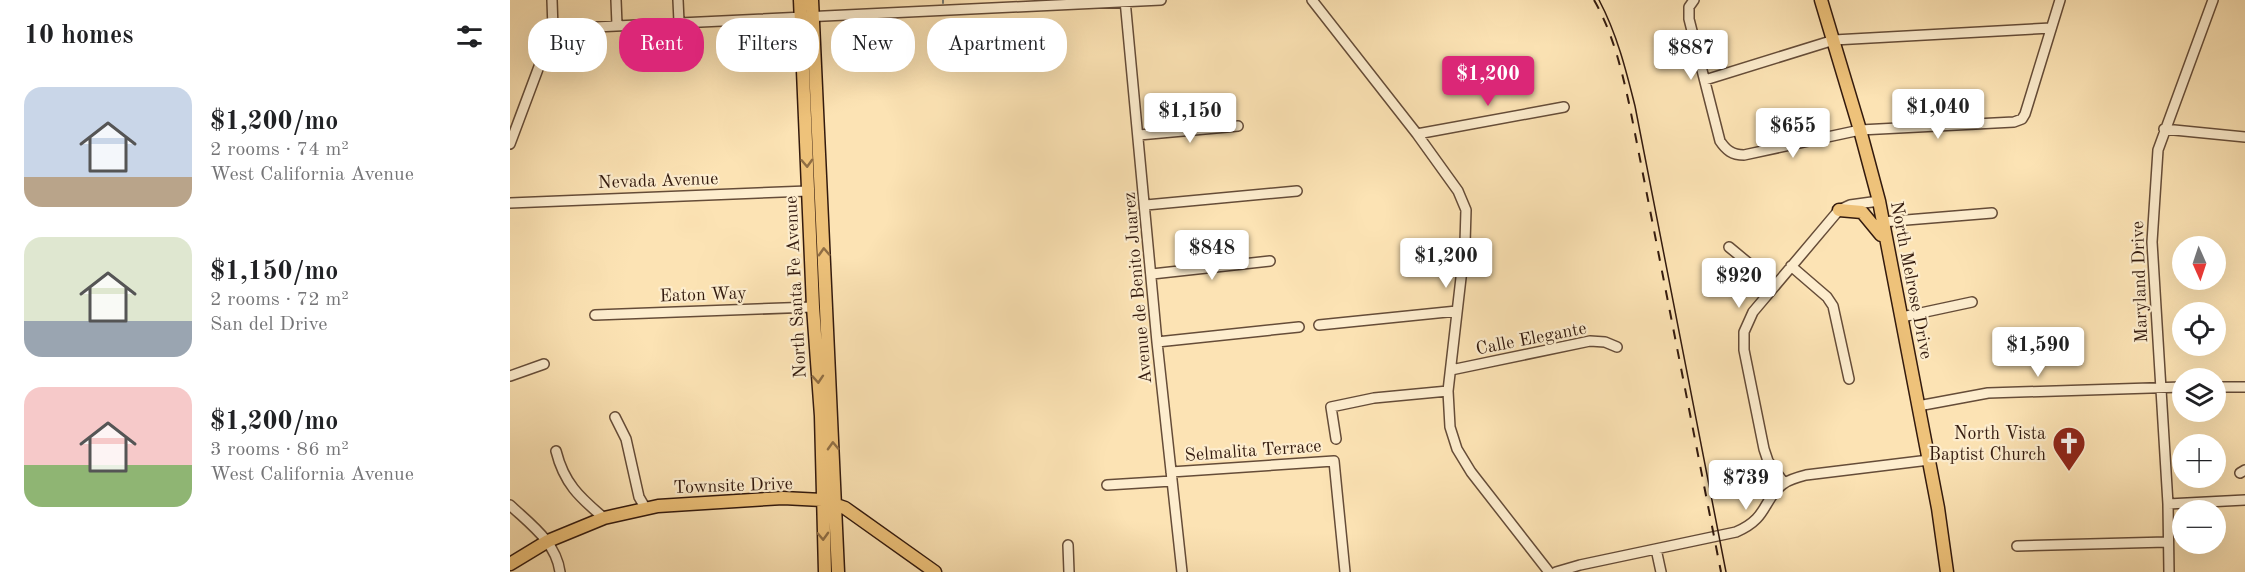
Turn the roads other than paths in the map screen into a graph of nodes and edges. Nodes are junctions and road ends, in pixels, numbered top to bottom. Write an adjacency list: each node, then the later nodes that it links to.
1 (552, 0): 17 (street)
2 (616, 0): 20 (street)
3 (678, 0): 18 (street)
4 (800, 0): 16 (main road, North Santa Fe Avenue)
5 (812, 0): 16 (main road, North Santa Fe Avenue)
6 (933, 0): 15 (street)
7 (1161, 0): 13 (street)
8 (1312, 0): 31 (street)
9 (1694, 0): 25 (street)
10 (1821, 0): 23 (main road, North Melrose Drive)
11 (2060, 0): 22 (street)
12 (2213, 0): 29 (street, Maryland Drive)
13 (1125, 1): 14 (street); 32 (street, Avenue de Benito Juarez)
14 (1027, 3): 15 (street)
15 (933, 10): 16 (street)
16 (806, 15): 19 (street); 26 (main road, North Santa Fe Avenue); 34 (main road, North Santa Fe Avenue)
17 (553, 18)
18 (679, 18)
19 (704, 21)
20 (617, 25): 21 (street)
21 (607, 26)
22 (2051, 28): 23 (street); 30 (street)
23 (1834, 40): 25 (street); 30 (main road, North Melrose Drive)
24 (537, 72): 35 (street)
25 (1705, 80): 36 (street)
26 (803, 91): 34 (main road); 38 (main road, North Santa Fe Avenue, one-way to 38)
27 (1564, 107): 31 (street)
28 (1238, 126): 32 (street)
29 (2164, 129): 33 (street); 65 (street, Maryland Drive)
30 (1860, 130): 36 (street); 40 (main road, North Melrose Drive)
31 (1417, 134): 54 (street)
32 (1139, 135): 42 (street, Avenue de Benito Juarez)
33 (2245, 137)
34 (819, 141): 82 (main road, North Santa Fe Avenue, one-way to 34)
35 (510, 144)
36 (1730, 152): 37 (street)
37 (1724, 161)
38 (808, 191): 41 (street, Nevada Avenue); 53 (main road, North Santa Fe Avenue)
39 (1297, 191): 42 (street)
40 (1879, 201): 43 (street); 45 (main road, North Melrose Drive)
41 (510, 203)
42 (1146, 206): 50 (street, Avenue de Benito Juarez)
43 (1839, 210): 46 (main road); 49 (street)
44 (1992, 213): 45 (street)
45 (1882, 222): 46 (main road, North Melrose Drive)
46 (1886, 242): 56 (main road, North Melrose Drive)
47 (1729, 247): 51 (street)
48 (1270, 261): 50 (street)
49 (1791, 266): 51 (street); 64 (street)
50 (1152, 274): 59 (street, Avenue de Benito Juarez)
51 (1775, 285): 76 (street)
52 (1972, 302): 56 (street)
53 (813, 307): 55 (street, Eaton Way); 78 (main road, North Santa Fe Avenue, one-way to 78)
54 (1457, 311): 57 (street); 62 (street)
55 (596, 315)
56 (1902, 317): 70 (main road, North Melrose Drive)
57 (1319, 325)
58 (1299, 327): 59 (street)
59 (1157, 342): 75 (street, Avenue de Benito Juarez)
60 (1617, 347): 62 (street, Calle Elegante)
61 (544, 364): 63 (street)
62 (1451, 370): 69 (street)
63 (510, 376)
64 (1849, 379)
65 (2162, 387): 66 (street); 70 (street); 80 (street, Maryland Drive)
66 (2172, 387)
67 (2226, 387): 68 (street)
68 (2245, 387)
69 (1448, 391): 72 (street); 98 (street)
70 (1918, 406): 74 (main road, North Melrose Drive)
71 (615, 417): 83 (street)
72 (1336, 440)
73 (556, 451): 84 (street)
74 (1929, 459): 76 (street); 101 (main road, North Melrose Drive)
75 (1172, 476): 77 (street); 96 (street, Avenue de Benito Juarez); 97 (street, Selmalita Terrace)
76 (1784, 483): 89 (street)
77 (1107, 485)
78 (822, 500): 82 (main road, Townsite Drive); 83 (main road, Townsite Drive); 92 (main road, North Santa Fe Avenue, one-way to 92)
79 (2245, 500): 80 (street)
80 (2168, 504): 86 (street, Maryland Drive)
81 (510, 505): 85 (street)
82 (836, 505): 93 (main road, North Santa Fe Avenue); 94 (main road, Townsite Drive)
83 (645, 509): 84 (main road, Townsite Drive)
84 (604, 518): 85 (main road, Townsite Drive)
85 (548, 541): 90 (main road, Townsite Drive); 91 (street)
86 (2167, 542): 88 (street); 102 (street, Maryland Drive)
87 (1068, 545): 95 (street)
88 (2017, 546)
89 (1656, 549): 99 (street); 100 (street)
90 (510, 564)
91 (560, 572)
92 (825, 572)
93 (838, 572)
94 (935, 572)
95 (1069, 572)
96 (1182, 572)
97 (1345, 572)
98 (1549, 572)
99 (1556, 572)
100 (1660, 572)
101 (1947, 572)
102 (2169, 572)

